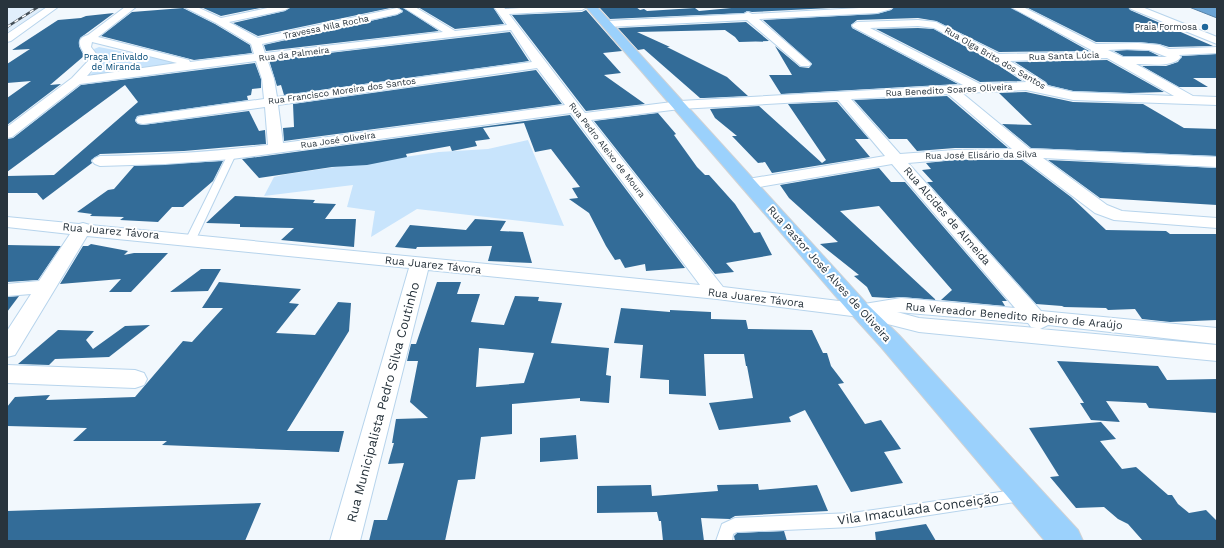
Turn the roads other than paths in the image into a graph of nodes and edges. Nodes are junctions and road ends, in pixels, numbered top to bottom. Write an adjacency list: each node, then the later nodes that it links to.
1 (54, 7): 24 (street)
2 (131, 7): 23 (street)
3 (189, 7): 18 (street)
4 (285, 7): 18 (street)
5 (382, 7): 14 (street)
6 (582, 7): 13 (street)
7 (591, 7): 19 (main road, Rua Pastor José Alves de Oliveira)
8 (767, 7): 16 (street)
9 (888, 7): 15 (street)
10 (1016, 7): 27 (street)
11 (1134, 7): 25 (street)
12 (409, 8): 14 (street, Travessa Nila Rocha); 22 (street)
13 (501, 10): 21 (street, Rua Pedro Aleixo de Moura)
14 (396, 11): 26 (street, Travessa Nila Rocha)
15 (831, 12): 16 (street); 20 (street)
16 (778, 14): 17 (street)
17 (748, 15): 19 (street); 36 (street)
18 (220, 21): 26 (street)
19 (607, 24): 45 (main road, Rua Pastor José Alves de Oliveira)
20 (858, 25): 32 (street, Rua Olga Brito dos Santos); 38 (street)
21 (512, 27): 22 (street, Rua da Palmeira); 35 (street, Rua Pedro Aleixo de Moura)
22 (452, 33): 31 (street, Rua da Palmeira)
23 (88, 38): 34 (street); 37 (street)
24 (7, 39)
25 (1217, 41)
26 (256, 42): 31 (street)
27 (1092, 47): 29 (street, Rua Santa Lúcia); 30 (street)
28 (1217, 50): 29 (street, Rua Santa Lúcia)
29 (1170, 52): 33 (street)
30 (1108, 55): 32 (street, Rua Santa Lúcia); 33 (street)
31 (261, 58): 34 (street, Rua da Palmeira); 43 (street)
32 (997, 58): 40 (street, Rua Olga Brito dos Santos)
33 (1121, 61): 42 (street)
34 (198, 64): 37 (street, Rua da Palmeira)
35 (540, 64): 43 (street, Rua Francisco Moreira dos Santos); 46 (street, Rua Pedro Aleixo de Moura)
36 (805, 64)
37 (76, 81): 48 (street)
38 (978, 88): 39 (street, Rua Benedito Soares Oliveira); 40 (street, Rua Benedito Soares Oliveira)
39 (951, 90): 41 (street, Rua Benedito Soares Oliveira); 51 (street)
40 (1048, 90): 42 (street, Rua Benedito Soares Oliveira)
41 (841, 96): 45 (street, Rua Benedito Soares Oliveira); 52 (street, Rua Alcides de Almeida)
42 (1192, 100): 44 (street, Rua Benedito Soares Oliveira)
43 (271, 101): 47 (street, Rua Francisco Moreira dos Santos); 49 (street)
44 (1217, 101)
45 (680, 105): 46 (street, Rua José Oliveira); 55 (main road, Rua Pastor José Alves de Oliveira)
46 (579, 113): 49 (street, Rua José Oliveira); 63 (street, Rua Pedro Aleixo de Moura)
47 (143, 120)
48 (7, 134)
49 (276, 148): 50 (street, Rua José Oliveira)
50 (232, 154): 53 (street, Rua José Oliveira); 59 (lane)
51 (1028, 154): 52 (street, Rua José Elisário da Silva); 54 (street, Rua José Elisário da Silva); 57 (street)
52 (897, 159): 55 (street, Rua José Elisário da Silva); 65 (street, Rua Alcides de Almeida)
53 (100, 161)
54 (1217, 162)
55 (748, 184): 64 (main road, Rua Pastor José Alves de Oliveira)
56 (7, 222): 58 (street, Rua Juarez Távora)
57 (1217, 223)
58 (83, 228): 59 (street, Rua Juarez Távora); 61 (street)
59 (191, 239): 60 (street, Rua Juarez Távora)
60 (420, 264): 63 (street, Rua Juarez Távora); 73 (street, Rua Municipalista Pedro Silva Coutinho)
61 (45, 287): 62 (street); 68 (street)
62 (7, 290)
63 (717, 293): 64 (street, Rua Juarez Távora)
64 (860, 310): 65 (street, Rua Vereador Benedito Ribeiro de Araújo); 67 (street, Rua Vereador Benedito Ribeiro de Araújo); 72 (main road, Rua Pastor José Alves de Oliveira)
65 (1035, 317): 66 (street, Rua Vereador Benedito Ribeiro de Araújo); 67 (street, Rua Alcides de Almeida)
66 (1217, 336)
67 (1052, 337): 69 (street, Rua Vereador Benedito Ribeiro de Araújo)
68 (7, 349)
69 (1217, 353)
70 (7, 374): 71 (street)
71 (135, 379)
72 (1026, 494): 74 (lane, Vila Imaculada Conceição); 75 (main road, Rua Pastor José Alves de Oliveira)
73 (345, 541)
74 (724, 541)
75 (1066, 541)

